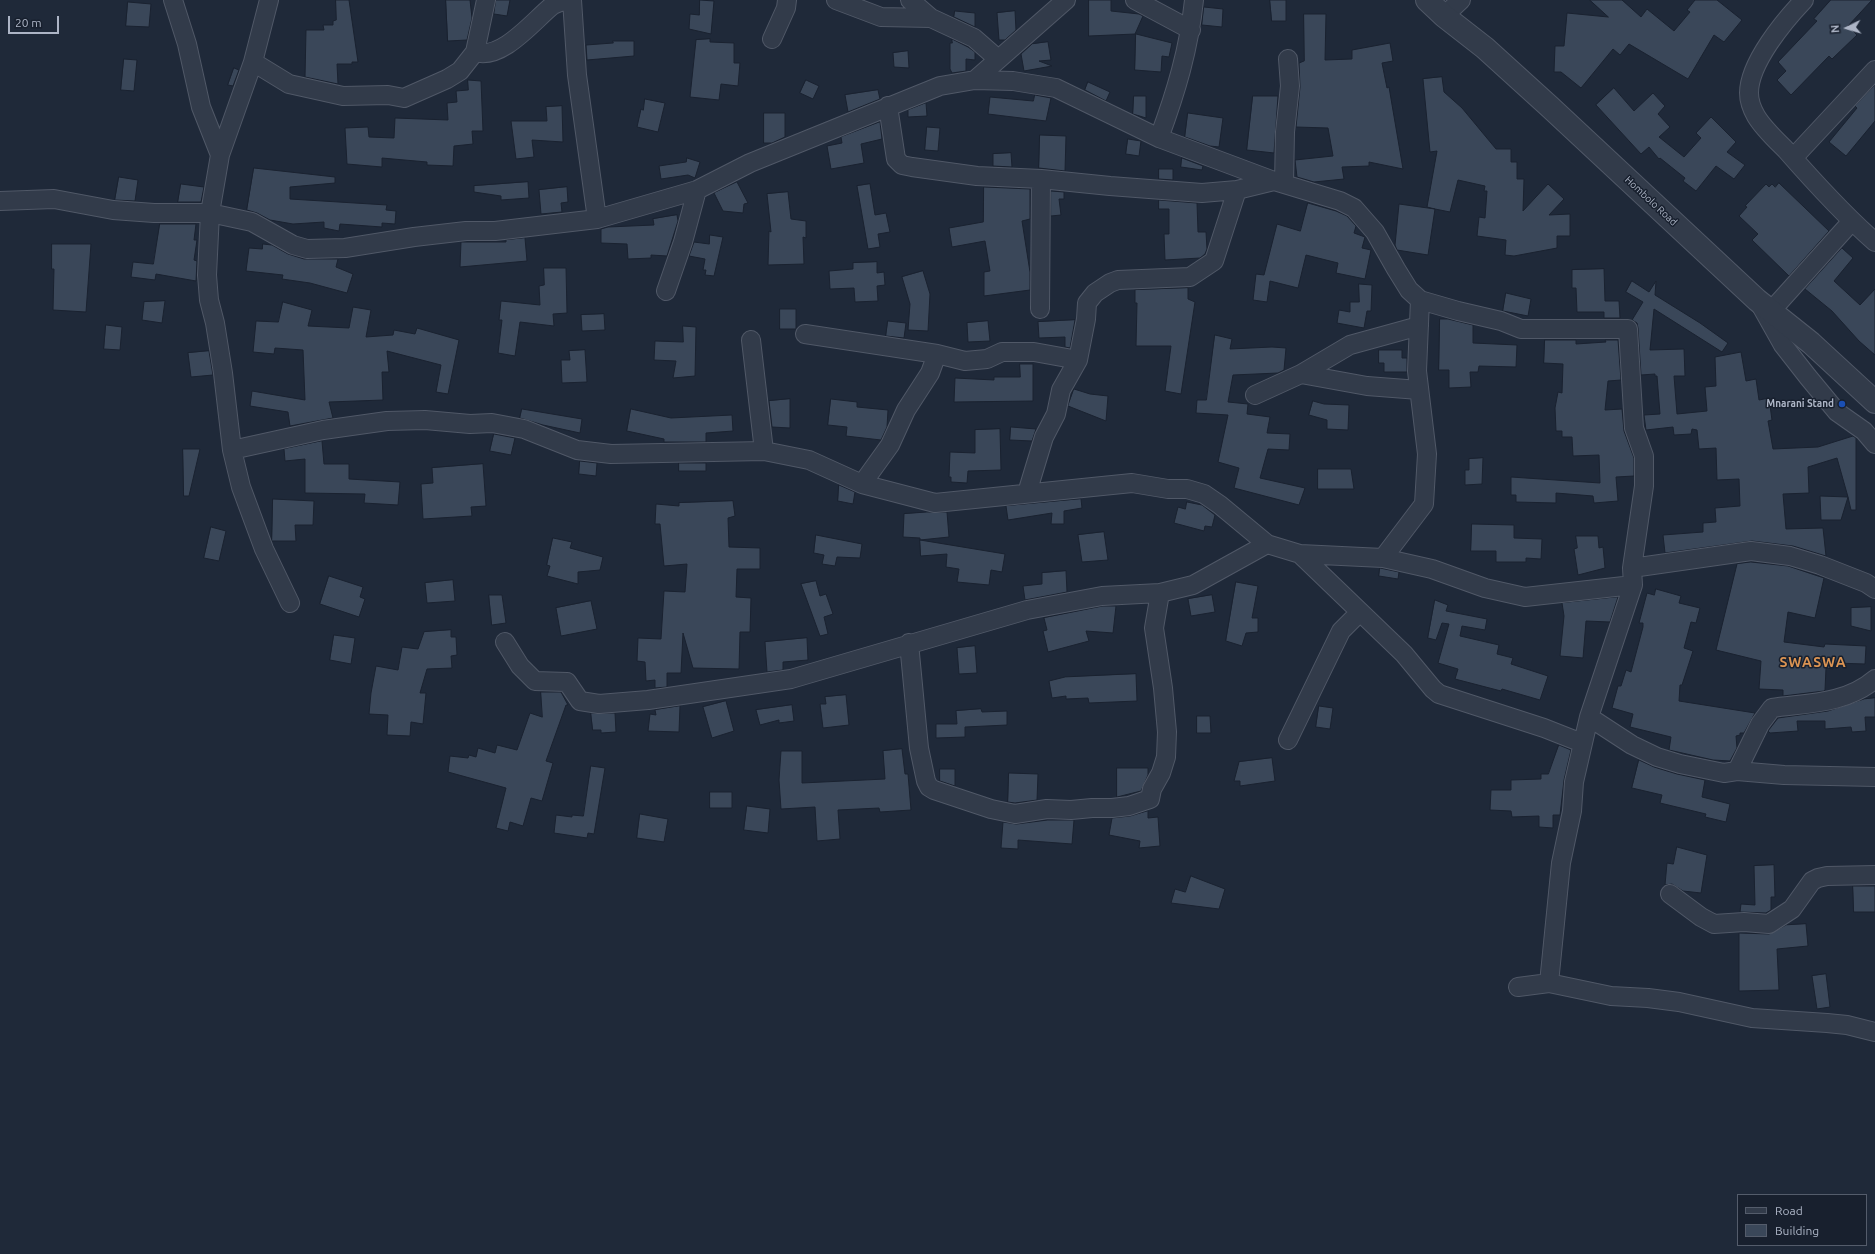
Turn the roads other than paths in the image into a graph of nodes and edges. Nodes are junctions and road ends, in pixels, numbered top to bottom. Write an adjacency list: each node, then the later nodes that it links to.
1 (173, 0): 26 (street)
2 (269, 0): 21 (street)
3 (486, 0): 18 (street)
4 (572, 0): 18 (street); 34 (street)
5 (787, 0): 17 (street)
6 (836, 0): 15 (street)
7 (910, 0): 15 (street)
8 (1066, 0): 20 (street)
9 (1135, 0): 16 (street)
10 (1194, 0): 16 (street)
11 (1427, 0): 14 (street, Hombolo Road)
12 (1461, 0): 14 (street)
13 (1804, 0): 27 (street)
14 (1444, 16): 39 (street, Hombolo Road)
15 (931, 18): 20 (street)
16 (1191, 30): 25 (street)
17 (772, 39)
18 (475, 52): 21 (street)
19 (1288, 58): 29 (street)
20 (998, 59): 23 (street)
21 (253, 62): 26 (street)
22 (1875, 70): 27 (street)
23 (975, 80): 24 (street); 25 (street)
24 (888, 106): 28 (street); 30 (street)
25 (1159, 138): 29 (street)
26 (220, 155): 33 (street)
27 (1793, 158): 35 (street)
28 (1041, 179): 31 (street); 40 (street)
29 (1279, 183): 31 (street); 38 (street)
30 (697, 190): 34 (street); 37 (street)
31 (1237, 190): 45 (street)
32 (0, 201): 33 (street)
33 (210, 213): 34 (street); 51 (street)
34 (597, 219)
35 (1852, 221): 36 (street); 39 (street)
36 (1875, 242)
37 (666, 290)
38 (1420, 300): 41 (street); 58 (street)
39 (1764, 305): 49 (street, Hombolo Road); 50 (street)
40 (1040, 309)
41 (1419, 326): 46 (street); 47 (street)
42 (804, 334): 44 (street)
43 (751, 340): 52 (street)
44 (937, 354): 45 (street); 53 (street)
45 (1078, 360): 54 (street)
46 (1300, 374): 47 (street); 48 (street)
47 (1419, 390): 57 (street)
48 (1255, 395)
49 (1875, 402)
50 (1875, 444)
51 (232, 450): 52 (street); 61 (street)
52 (764, 451): 53 (street)
53 (862, 484): 54 (street)
54 (1027, 493): 55 (street)
55 (1267, 544): 56 (street); 60 (street)
56 (1300, 554): 57 (street); 62 (street)
57 (1383, 558): 58 (street)
58 (1632, 577): 59 (street); 66 (street)
59 (1875, 589)
60 (1160, 593): 64 (street); 64 (street)
61 (290, 603)
62 (1360, 612): 67 (street); 68 (street)
63 (504, 642): 64 (street)
64 (909, 643)
65 (1875, 680): 69 (street)
66 (1589, 717): 68 (street); 69 (street)
67 (1288, 740)
68 (1582, 743): 73 (street)
69 (1737, 771): 70 (street)
70 (1875, 777)
71 (1875, 874): 72 (street)
72 (1670, 894)
73 (1550, 982): 74 (street); 75 (street)
74 (1518, 987)
75 (1875, 1032)

